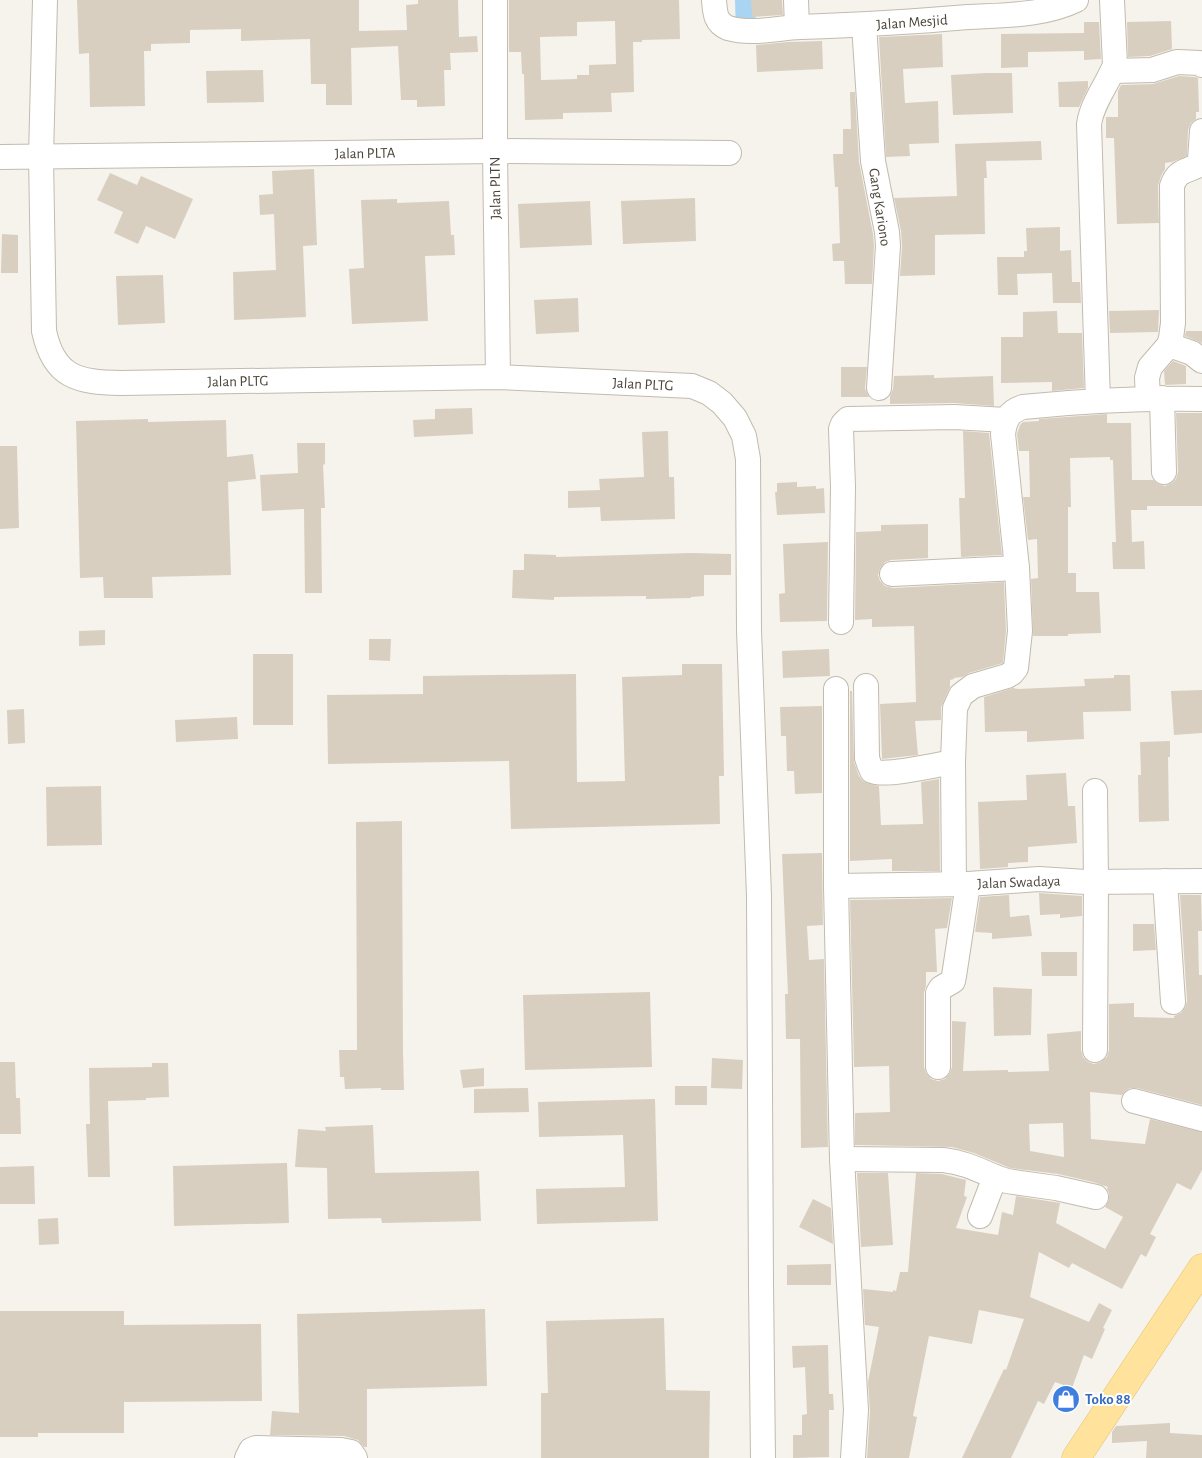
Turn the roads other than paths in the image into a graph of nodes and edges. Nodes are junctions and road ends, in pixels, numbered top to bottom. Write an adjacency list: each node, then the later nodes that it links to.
1 (45, 0): 15 (street, Jalan PLTG)
2 (495, 0): 12 (street, Jalan PLTN)
3 (714, 0): 8 (street, Jalan Mesjid)
4 (796, 0): 8 (street)
5 (1076, 0): 7 (street, Jalan Mesjid)
6 (1112, 0): 10 (street)
7 (864, 25): 8 (street, Jalan Mesjid); 19 (street, Gang Kariono)
8 (797, 27)
9 (1202, 65): 10 (street)
10 (1113, 71): 22 (street)
11 (1202, 131): 16 (street)
12 (495, 151): 13 (street, Jalan PLTA); 15 (street, Jalan PLTA); 18 (street, Jalan PLTN)
13 (729, 153)
14 (0, 157): 15 (street, Jalan PLTA)
15 (41, 158): 18 (street, Jalan PLTG)
16 (1169, 345): 17 (street); 20 (street)
17 (1202, 361)
18 (498, 377): 49 (street, Jalan PLTG)
19 (879, 388)
20 (1155, 399): 21 (street); 22 (street); 24 (street)
21 (1202, 399)
22 (1098, 401): 23 (street)
23 (1006, 420): 25 (street); 27 (street)
24 (1164, 472)
25 (1017, 568): 26 (street); 30 (street)
26 (892, 574)
27 (841, 622)
28 (866, 686): 30 (street)
29 (836, 689): 36 (street)
30 (953, 762): 35 (street)
31 (1095, 791): 34 (street)
32 (1202, 880): 33 (street, Jalan Swadaya)
33 (1164, 881): 34 (street, Jalan Swadaya); 37 (street)
34 (1096, 882): 35 (street, Jalan Swadaya); 38 (street)
35 (961, 884): 36 (street, Jalan Swadaya); 39 (street)
36 (836, 886): 42 (street)
37 (1173, 1002)
38 (1094, 1050)
39 (938, 1068)
40 (1134, 1101): 41 (street)
41 (1202, 1120)
42 (842, 1159): 43 (street); 50 (street)
43 (995, 1177): 44 (street); 45 (street)
44 (1096, 1196)
45 (980, 1216)
46 (1202, 1268): 51 (main road)
47 (247, 1458): 48 (street)
48 (355, 1458)
49 (764, 1458)
50 (853, 1458)
51 (1076, 1458)

